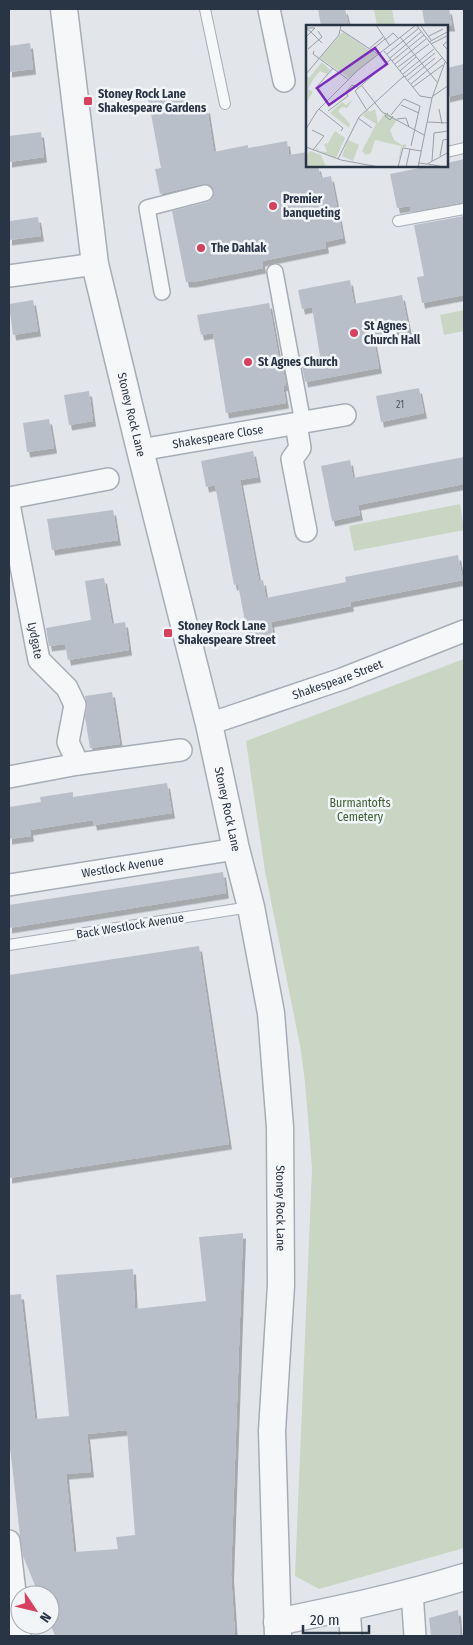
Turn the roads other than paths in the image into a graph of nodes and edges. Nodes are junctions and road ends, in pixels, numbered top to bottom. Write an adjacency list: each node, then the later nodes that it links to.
1 (64, 9): 11 (street, Stoney Rock Lane)
2 (205, 9): 5 (lane)
3 (269, 9): 4 (street)
4 (284, 81)
5 (225, 104)
6 (464, 148): 7 (lane)
7 (448, 152)
8 (205, 193): 14 (street)
9 (464, 209): 10 (lane)
10 (398, 221)
11 (95, 264): 13 (street); 17 (street, Stoney Rock Lane)
12 (275, 272): 16 (street)
13 (9, 276)
14 (162, 292)
15 (345, 415): 16 (street, Shakespeare Close)
16 (299, 423): 17 (street, Shakespeare Close); 21 (street)
17 (140, 450): 23 (street, Stoney Rock Lane)
18 (108, 479): 19 (street)
19 (9, 498)
20 (9, 504): 25 (street, Lydgate)
21 (306, 531)
22 (464, 631): 23 (street, Shakespeare Street)
23 (209, 724): 27 (street, Stoney Rock Lane)
24 (181, 750): 25 (street)
25 (78, 764): 26 (street)
26 (9, 777)
27 (236, 849): 28 (street, Westlock Avenue); 29 (street, Stoney Rock Lane)
28 (9, 885)
29 (251, 907): 30 (lane, Back Westlock Avenue); 35 (street, Stoney Rock Lane)
30 (9, 945)
31 (9, 1541): 36 (street)
32 (464, 1577): 33 (street)
33 (412, 1592): 34 (street); 38 (street)
34 (349, 1607): 35 (street); 37 (street)
35 (277, 1629)
36 (20, 1636)
37 (351, 1636)
38 (415, 1636)

